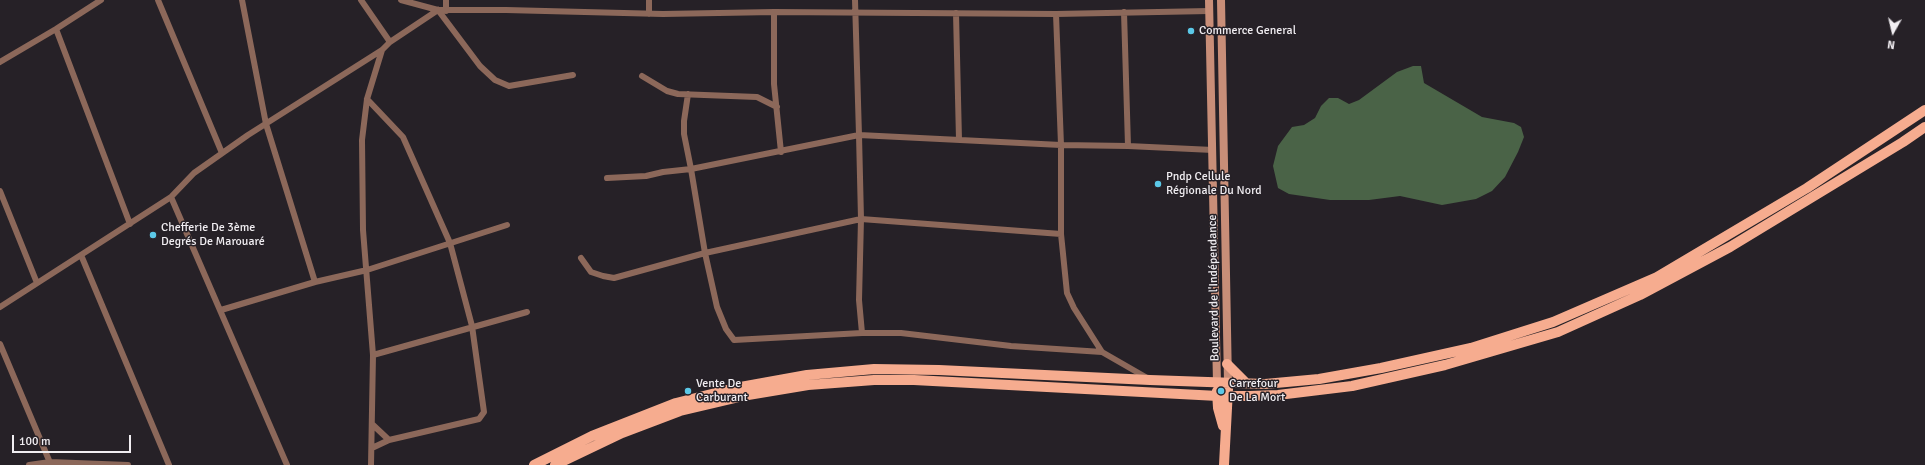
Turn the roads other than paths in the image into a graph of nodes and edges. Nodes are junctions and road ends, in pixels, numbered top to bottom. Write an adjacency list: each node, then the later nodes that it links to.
1 (101, 0): 20 (street)
2 (158, 0): 38 (street)
3 (242, 0): 30 (street)
4 (361, 0): 21 (street)
5 (400, 0): 11 (street)
6 (446, 0): 12 (street)
7 (649, 0): 18 (street)
8 (855, 0): 15 (street)
9 (1209, 0): 13 (main road, Boulevard de l'Indépendance)
10 (1221, 0): 62 (main road, Boulevard de l'Indépendance)
11 (438, 10): 12 (street); 21 (street); 24 (street)
12 (446, 11): 18 (street)
13 (1209, 11): 16 (street); 36 (main road, Boulevard de l'Indépendance)
14 (774, 12): 15 (street); 18 (street); 28 (street)
15 (855, 12): 17 (street); 32 (street)
16 (1124, 12): 19 (street); 35 (street)
17 (956, 13): 19 (street); 33 (street)
18 (649, 14)
19 (1056, 14): 34 (street)
20 (56, 29): 23 (street); 44 (street)
21 (390, 42): 22 (street)
22 (382, 50): 27 (street); 30 (street)
23 (0, 62)
24 (573, 75)
25 (642, 76): 26 (street)
26 (688, 94): 28 (street); 39 (street)
27 (367, 99): 47 (street); 51 (street)
28 (777, 107): 37 (street)
29 (1925, 110): 65 (main road)
30 (266, 124): 38 (street); 52 (street)
31 (1925, 127): 67 (main road)
32 (859, 135): 33 (street); 37 (street); 43 (street)
33 (959, 140): 34 (street)
34 (1061, 145): 35 (street); 46 (street)
35 (1128, 146): 36 (street)
36 (1212, 150): 64 (main road, Boulevard de l'Indépendance)
37 (781, 152): 39 (street)
38 (222, 153): 42 (street)
39 (691, 169): 40 (street); 48 (street)
40 (607, 178)
41 (0, 191): 53 (street)
42 (171, 197): 44 (street); 55 (street)
43 (861, 219): 46 (street); 48 (street); 58 (street)
44 (130, 224): 49 (street)
45 (507, 225): 47 (street)
46 (1061, 234): 60 (street)
47 (450, 243): 51 (street); 57 (street)
48 (705, 253): 50 (street); 58 (street)
49 (81, 255): 53 (street); 75 (street)
50 (581, 258)
51 (367, 270): 52 (street); 61 (street)
52 (315, 282): 55 (street)
53 (37, 283): 54 (street)
54 (0, 307)
55 (221, 310): 76 (street)
56 (527, 312): 57 (street)
57 (472, 326): 61 (street); 70 (street)
58 (862, 334): 60 (street)
59 (0, 344): 72 (street)
60 (1102, 352): 63 (street)
61 (373, 355): 68 (street)
62 (1227, 364): 64 (main road, Boulevard de l'Indépendance); 65 (main road)
63 (1150, 380): 64 (main road); 78 (main road)
64 (1223, 383): 65 (main road); 66 (main road); 67 (main road)
65 (1246, 383)
66 (1218, 396): 67 (main road); 69 (main road); 79 (main road)
67 (1228, 396): 69 (main road)
68 (372, 424): 70 (street); 71 (street)
69 (1225, 429): 80 (main road)
70 (389, 440): 71 (street)
71 (372, 448): 77 (street)
72 (51, 463): 73 (street); 74 (street)
73 (29, 465)
74 (128, 465)
75 (169, 465)
76 (287, 465)
77 (371, 465)
78 (534, 465)
79 (555, 465)
80 (1224, 465)

